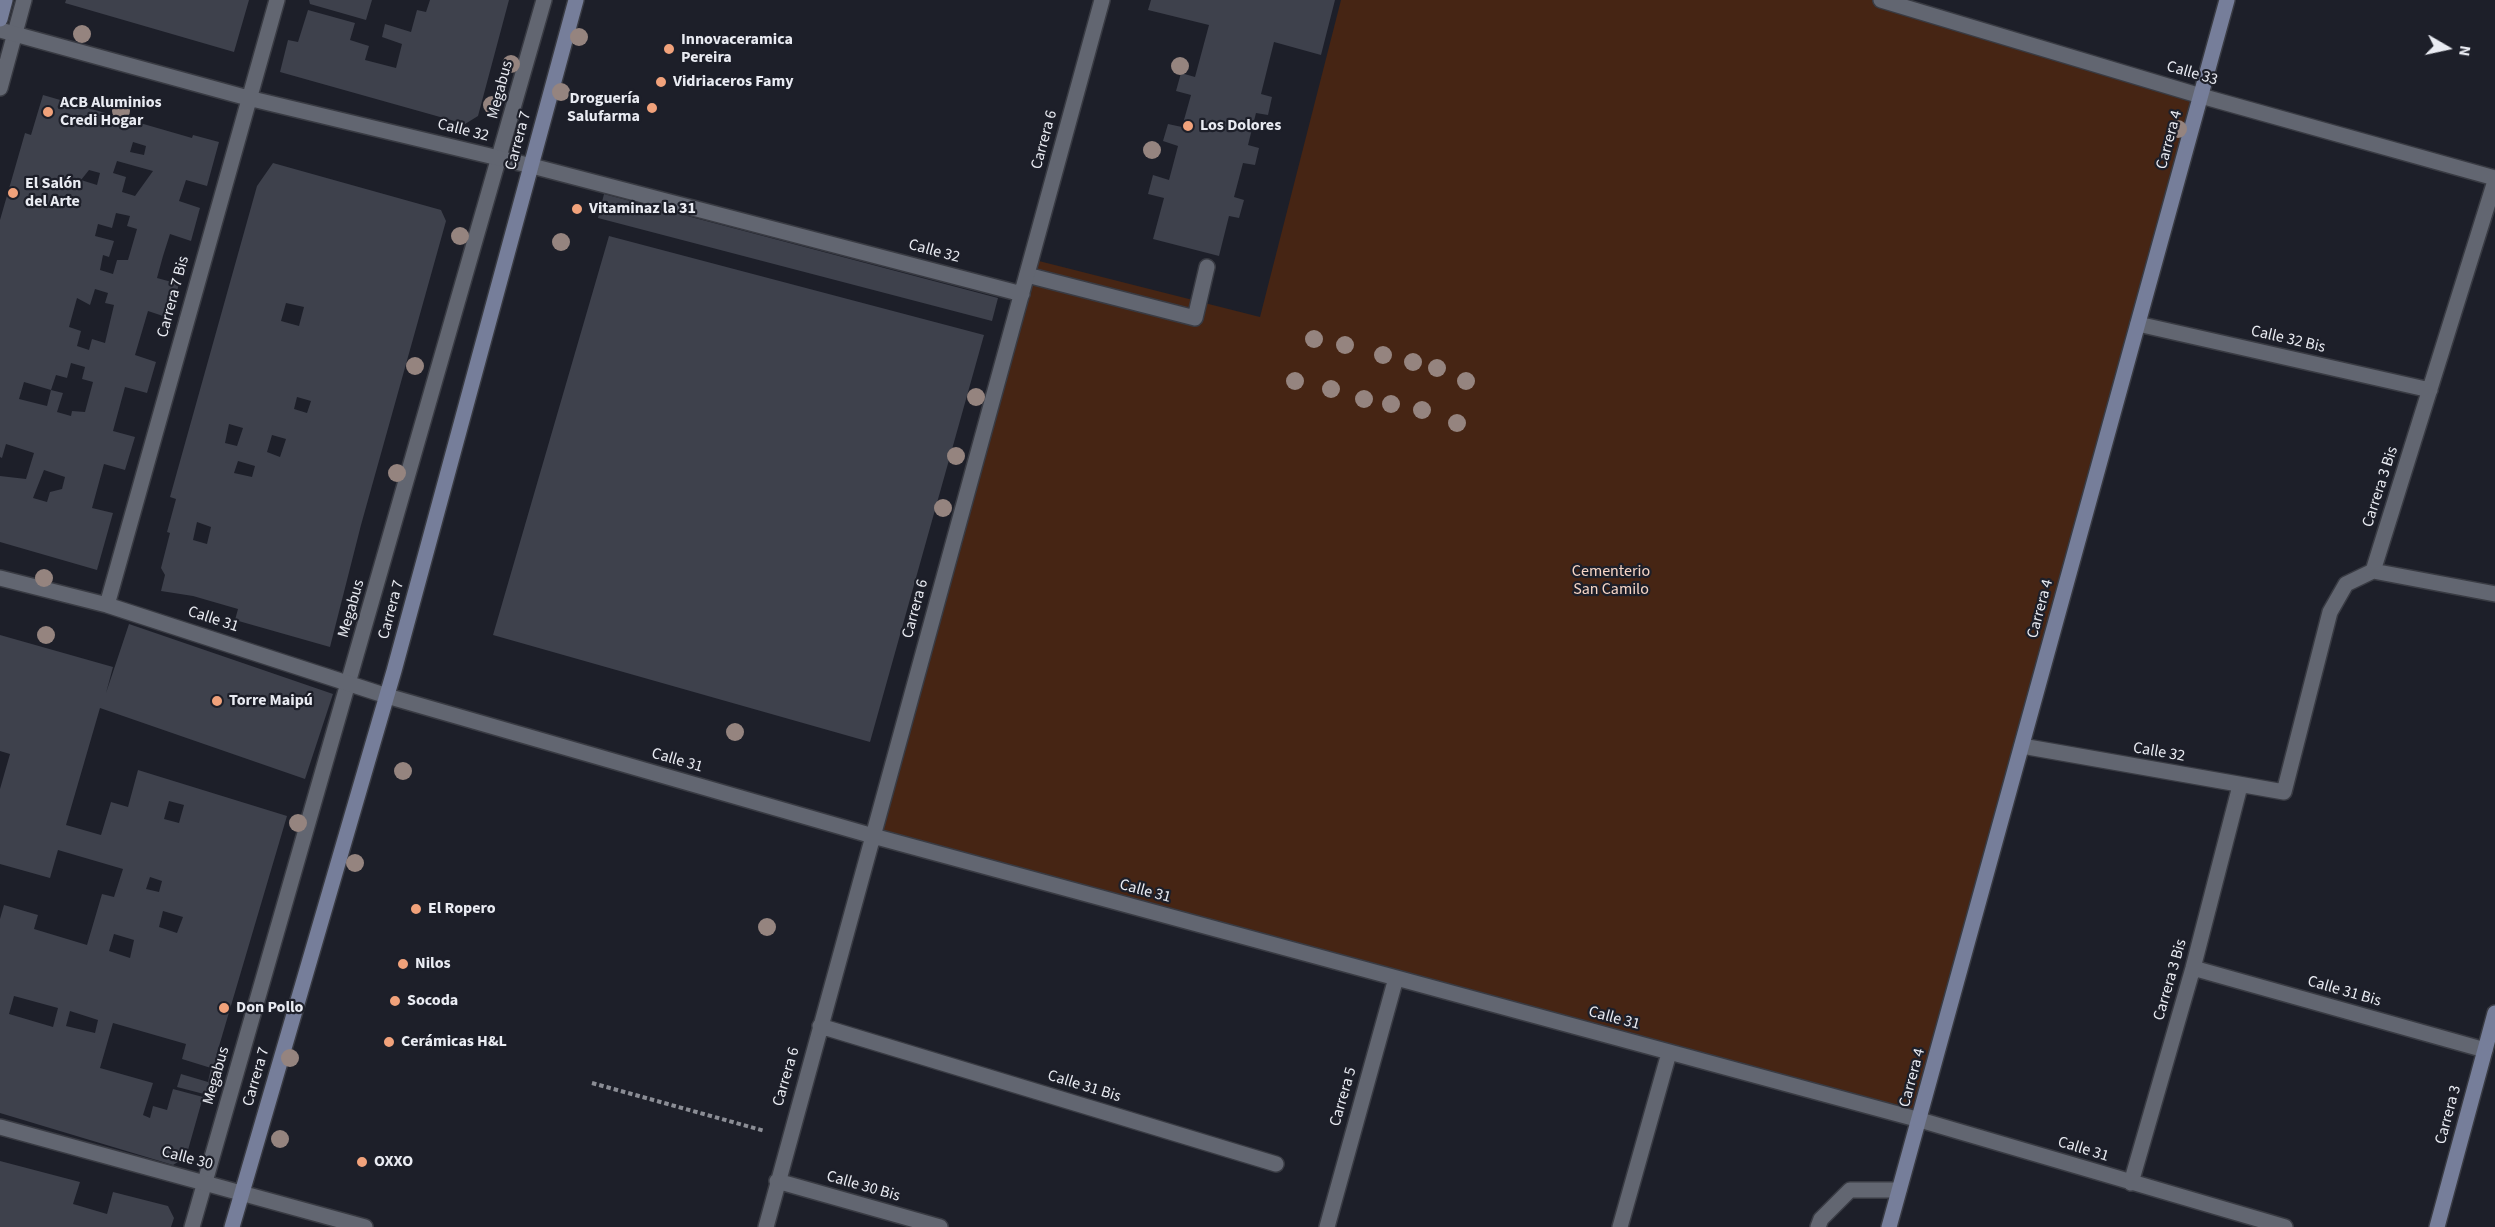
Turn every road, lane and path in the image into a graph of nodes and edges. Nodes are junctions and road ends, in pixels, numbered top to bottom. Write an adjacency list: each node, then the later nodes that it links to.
1 (5, 0): 10 (main road)
2 (24, 0): 11 (street)
3 (278, 0): 14 (street, Carrera 7 Bis)
4 (544, 0): 15 (street, Megabus)
5 (576, 0): 16 (main road, Carrera 7)
6 (1102, 0): 19 (street, Carrera 6)
7 (1881, 0): 9 (street, Calle 33)
8 (2227, 0): 13 (main road, Carrera 4)
9 (1904, 3): 13 (street, Calle 33)
10 (0, 19)
11 (7, 33): 12 (street); 14 (street, Calle 32)
12 (0, 88)
13 (2201, 96): 17 (street, Calle 33); 21 (main road, Carrera 4)
14 (248, 98): 15 (street, Calle 32); 26 (street, Carrera 7 Bis)
15 (500, 159): 16 (street, Calle 32); 27 (street, Megabus)
16 (531, 166): 20 (street, Calle 32); 28 (main road, Carrera 7)
17 (2495, 179): 22 (street, Carrera 3 Bis)
18 (1207, 267): 19 (street)
19 (1027, 275): 20 (street, Carrera 6)
20 (1022, 294): 31 (street, Carrera 6)
21 (2138, 324): 22 (street, Calle 32 Bis); 29 (main road, Carrera 4)
22 (2430, 390): 23 (street, Carrera 3 Bis)
23 (2373, 571): 25 (street); 30 (street, Calle 32)
24 (0, 578): 26 (street, Calle 31)
25 (2495, 594)
26 (107, 605): 27 (street, Calle 31)
27 (350, 684): 28 (street, Calle 31); 44 (street, Megabus)
28 (387, 696): 31 (street, Calle 31); 47 (main road, Carrera 7)
29 (2022, 746): 30 (street, Calle 32); 39 (main road, Carrera 4)
30 (2240, 786): 32 (street, Carrera 3 Bis)
31 (873, 836): 33 (street, Calle 31); 35 (street, Carrera 6)
32 (2193, 968): 36 (street, Calle 31 Bis); 45 (street, Carrera 3 Bis)
33 (1396, 978): 37 (street, Calle 31); 53 (street, Carrera 5)
34 (2495, 1013): 36 (main road, Carrera 3)
35 (820, 1026): 41 (street, Carrera 6); 42 (street, Calle 31 Bis)
36 (2485, 1050): 58 (main road, Carrera 3)
37 (1669, 1053): 39 (street, Calle 31); 54 (street)
38 (592, 1083): 41 (path)
39 (1920, 1120): 45 (street, Calle 31); 46 (main road, Carrera 4)
40 (0, 1127): 44 (street, Calle 30)
41 (789, 1138): 43 (street, Carrera 6)
42 (1276, 1164)
43 (777, 1181): 51 (street, Carrera 6); 52 (street, Calle 30 Bis)
44 (205, 1182): 47 (street, Calle 30); 48 (street, Megabus)
45 (2131, 1183): 57 (street, Calle 31)
46 (1899, 1190): 55 (street); 56 (main road, Carrera 4)
47 (242, 1192): 49 (main road, Carrera 7); 50 (street, Calle 30)
48 (192, 1227)
49 (232, 1227)
50 (365, 1227)
51 (766, 1227)
52 (940, 1227)
53 (1327, 1227)
54 (1620, 1227)
55 (1818, 1227)
56 (1889, 1227)
57 (2285, 1227)
58 (2437, 1227)

